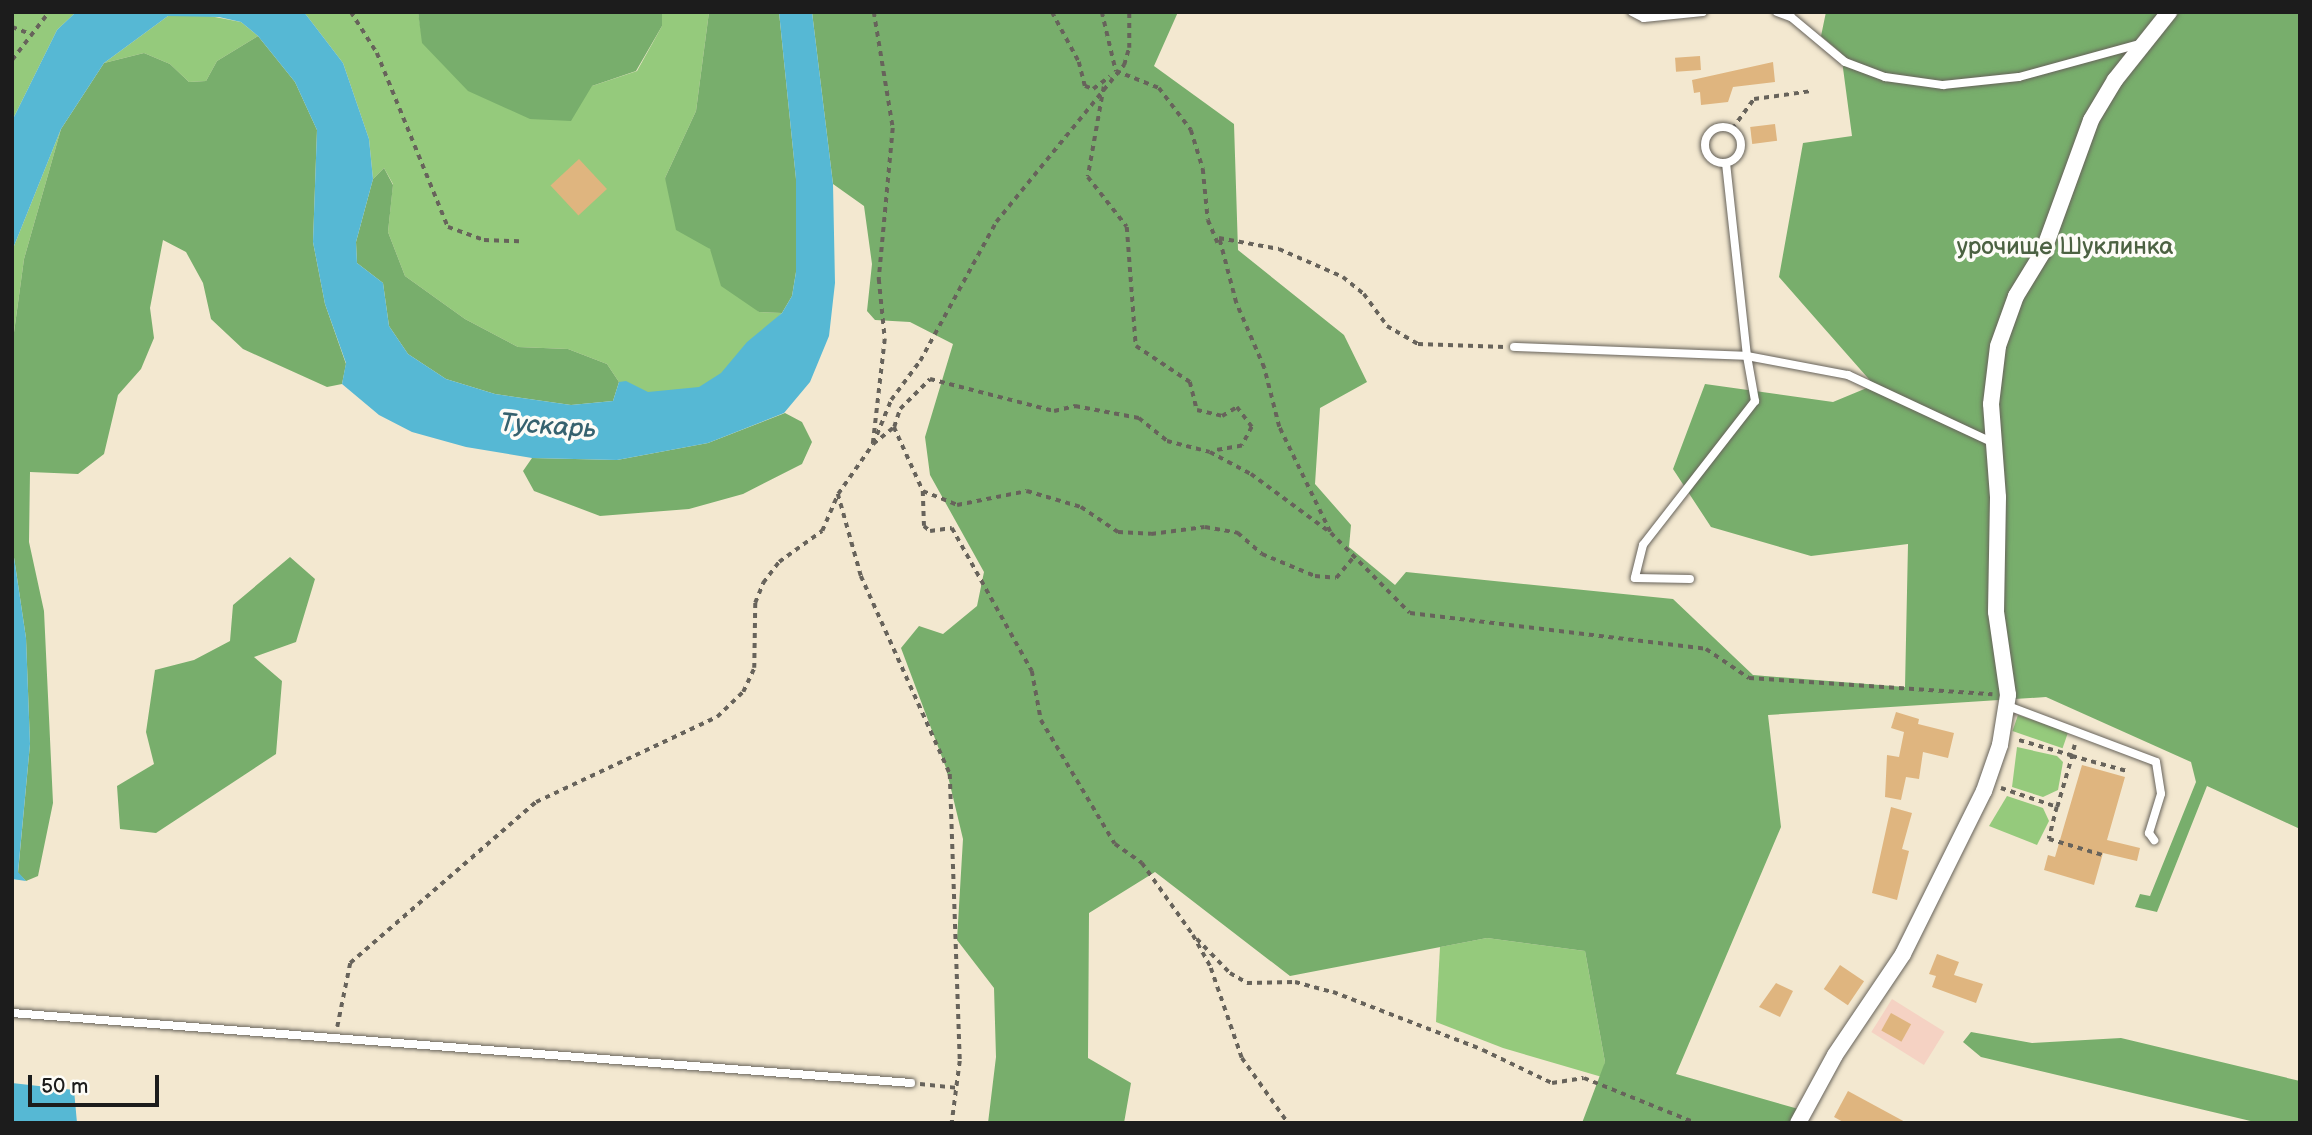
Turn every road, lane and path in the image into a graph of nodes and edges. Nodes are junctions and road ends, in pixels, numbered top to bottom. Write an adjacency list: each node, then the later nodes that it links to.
1 (49, 12): 12 (path)
2 (351, 12): 20 (path)
3 (874, 12): 26 (path)
4 (1052, 12): 15 (path)
5 (1102, 12): 15 (path)
6 (1129, 12): 15 (path)
7 (1632, 12): 8 (lane)
8 (1703, 12)
9 (1777, 12): 13 (lane)
10 (2169, 12): 13 (street)
11 (12, 27): 12 (path)
12 (33, 35): 14 (path)
13 (2145, 41): 25 (street)
14 (12, 60)
15 (1116, 71): 16 (path); 21 (path)
16 (1104, 86): 26 (path); 27 (path)
17 (1812, 91): 18 (path)
18 (1732, 130): 19 (lane); 19 (lane)
19 (1726, 163): 23 (lane)
20 (519, 241)
21 (1221, 251): 22 (path); 30 (path)
22 (1514, 347): 23 (lane)
23 (1748, 356): 25 (lane); 32 (lane)
24 (894, 427): 26 (path); 27 (path); 28 (path)
25 (1994, 443): 33 (street)
26 (873, 444): 29 (path)
27 (1210, 452): 30 (path)
28 (923, 491): 31 (path); 42 (path)
29 (838, 494): 44 (path); 46 (path)
30 (1331, 533): 31 (path)
31 (1354, 558): 33 (path)
32 (1690, 579)
33 (2008, 700): 34 (lane); 35 (street)
34 (2078, 731): 36 (path); 40 (lane)
35 (2002, 735): 36 (path); 38 (street)
36 (2072, 756): 37 (path); 39 (path)
37 (2127, 771)
38 (1987, 783): 39 (path); 50 (street)
39 (2057, 807): 41 (path)
40 (2154, 840)
41 (2106, 856)
42 (1193, 935): 48 (path); 49 (path)
43 (12, 1013): 44 (lane)
44 (334, 1038): 45 (lane)
45 (911, 1083): 46 (path)
46 (957, 1088): 47 (path)
47 (952, 1123)
48 (1288, 1123)
49 (1696, 1123)
50 (1798, 1123)

